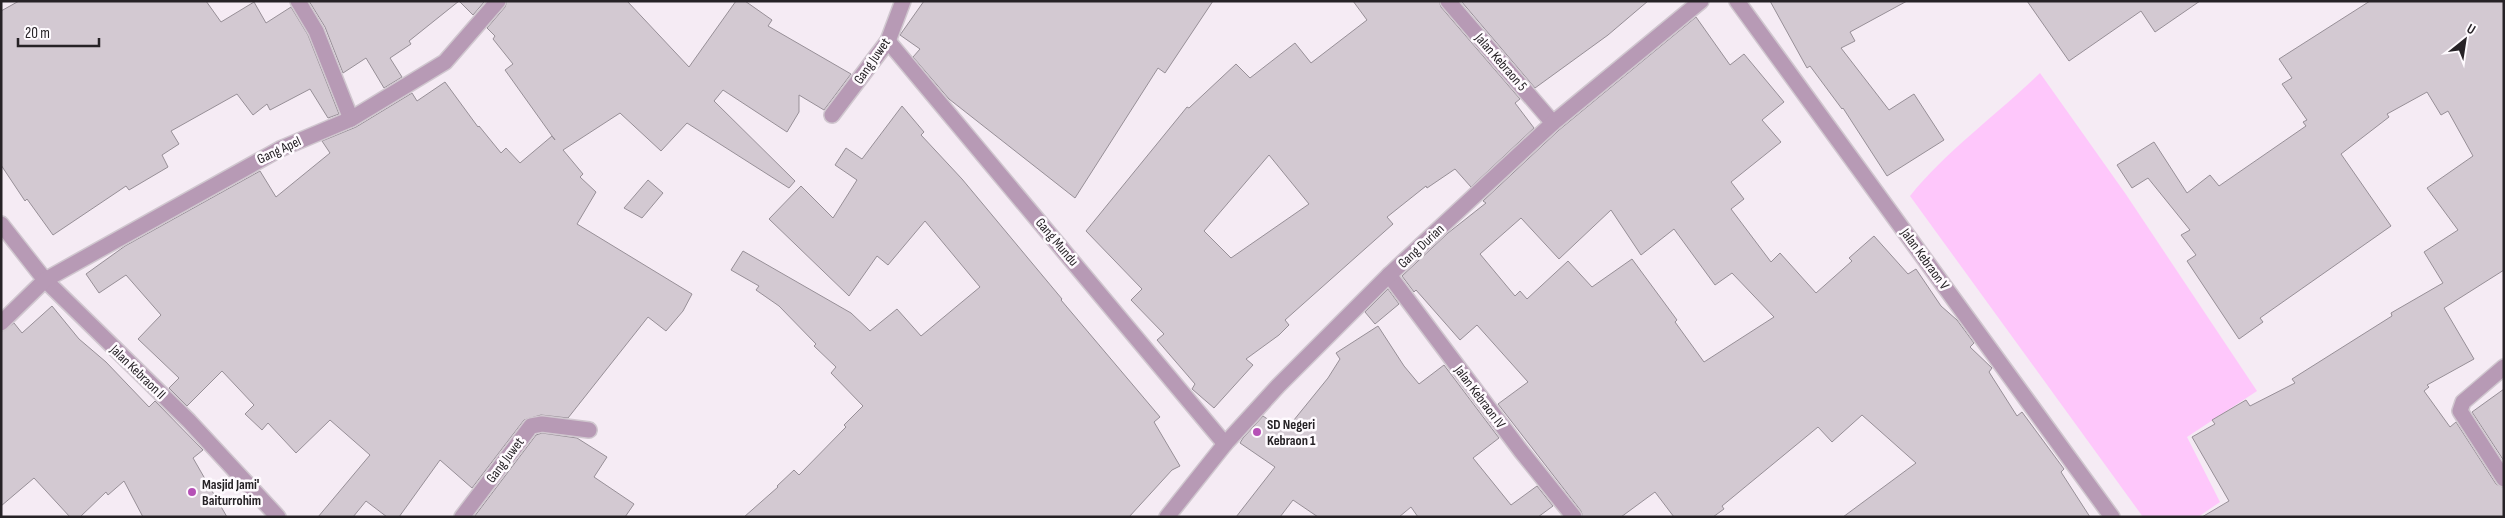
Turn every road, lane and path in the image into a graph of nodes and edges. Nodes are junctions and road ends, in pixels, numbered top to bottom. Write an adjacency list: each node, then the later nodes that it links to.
1 (298, 1): 9 (street)
2 (498, 1): 9 (street, Gang Apel)
3 (903, 1): 7 (street, Gang Juwet)
4 (1448, 1): 10 (street, Jalan Kebraon 5)
5 (1701, 1): 10 (street, Gang Durian)
6 (1737, 1): 23 (street, Jalan Kebraon V)
7 (888, 41): 8 (street, Gang Juwet); 17 (street, Gang Mundu)
8 (832, 115)
9 (352, 119): 13 (street, Gang Apel)
10 (1553, 123): 12 (street, Gang Durian)
11 (1, 224): 13 (street, Jalan Kebraon II)
12 (1389, 275): 17 (street, Gang Durian); 22 (street, Jalan Kebraon IV)
13 (44, 280): 14 (street, Gang Apel); 19 (street, Jalan Kebraon II)
14 (1, 323)
15 (2504, 367): 18 (street)
16 (589, 430): 20 (street, Gang Juwet)
17 (1225, 444): 21 (street, Gang Durian)
18 (2504, 479)
19 (278, 517)
20 (462, 517)
21 (1167, 517)
22 (1574, 517)
23 (2112, 517)

